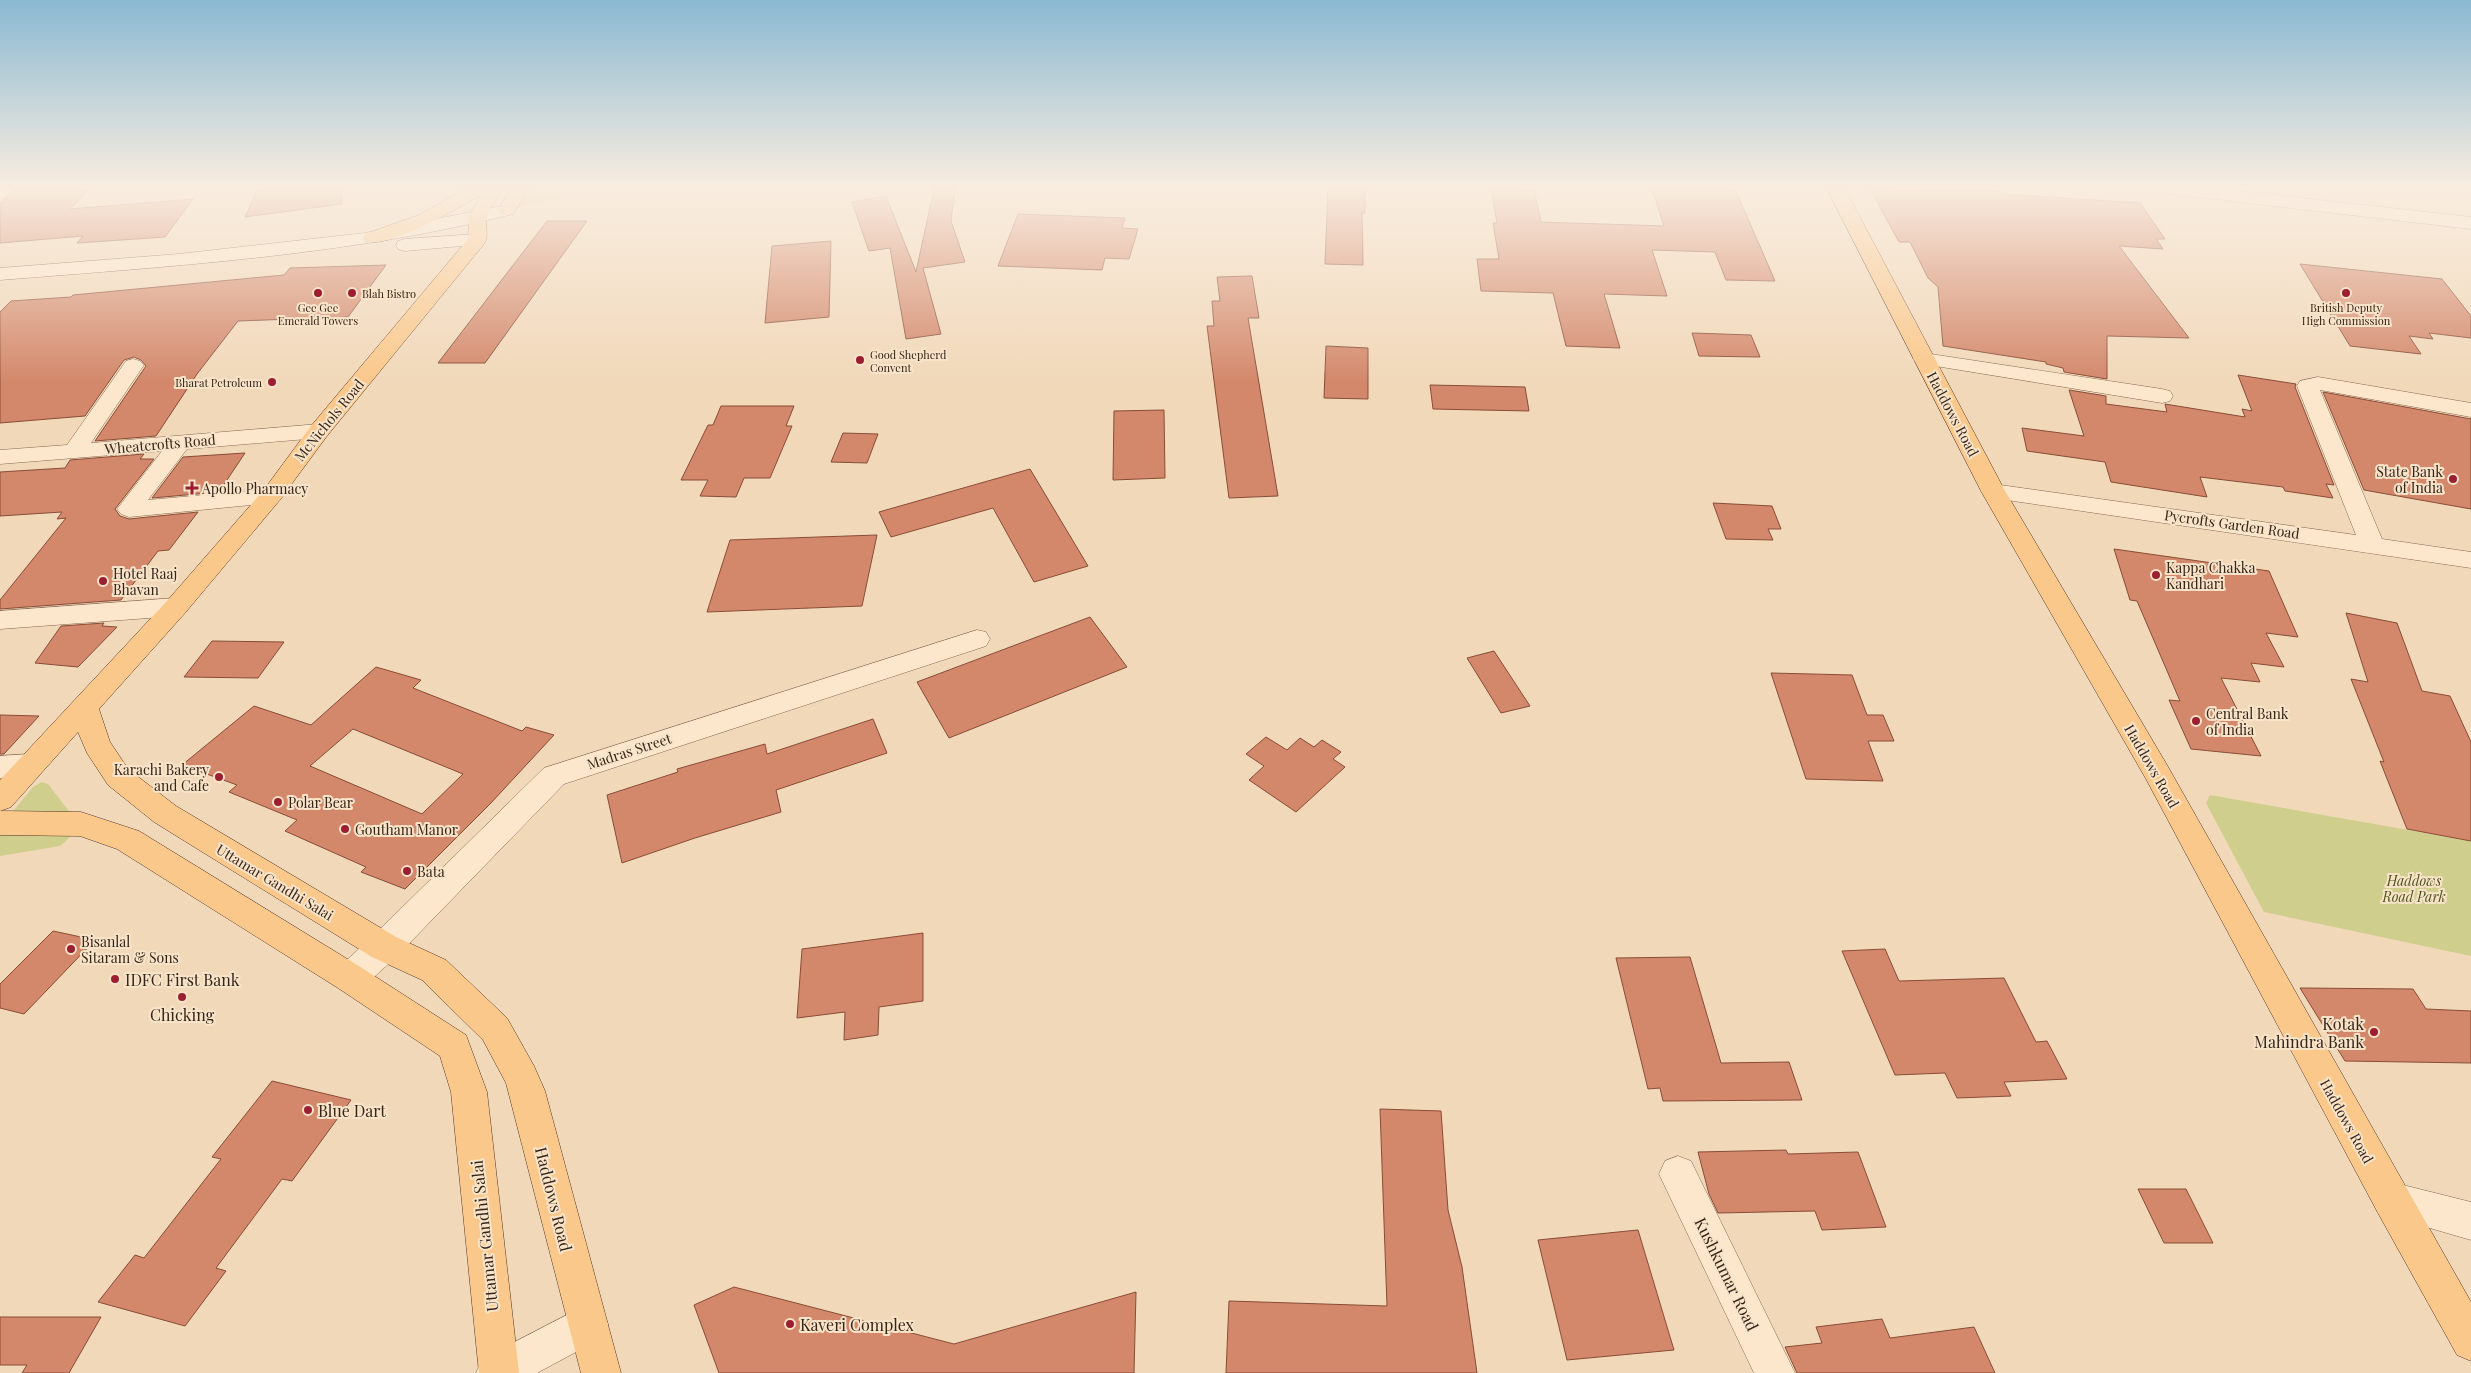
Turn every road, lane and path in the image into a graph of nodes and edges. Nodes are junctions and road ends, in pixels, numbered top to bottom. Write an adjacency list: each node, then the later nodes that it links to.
1 (240, 253): 5 (street)
2 (328, 253): 6 (street)
3 (466, 253): 11 (main road, McNichols Road)
4 (1869, 253): 7 (main road, Haddows Road)
5 (0, 274)
6 (0, 285)
7 (1924, 360): 9 (street); 15 (main road, Haddows Road)
8 (133, 365): 13 (street)
9 (2162, 396)
10 (2471, 410): 17 (street)
11 (319, 431): 12 (street, Wheatcrofts Road); 16 (main road, McNichols Road)
12 (180, 442): 13 (street, Wheatcrofts Road); 16 (street)
13 (74, 451): 14 (street, Wheatcrofts Road)
14 (0, 457)
15 (1993, 491): 17 (street, Pycrofts Garden Road); 31 (main road, Haddows Road)
16 (270, 496): 19 (main road, McNichols Road)
17 (2372, 544): 18 (street, Pycrofts Garden Road)
18 (2471, 560)
19 (176, 607): 20 (street); 22 (main road, McNichols Road)
20 (0, 620)
21 (977, 639): 27 (street, Madras Street)
22 (84, 707): 23 (main road, McNichols Road); 27 (main road, Uttamar Gandhi Salai)
23 (30, 765): 24 (street); 25 (main road, McNichols Road)
24 (0, 767)
25 (0, 799)
26 (0, 823): 28 (main road, Uttamar Gandhi Salai)
27 (384, 947): 28 (street, Madras Street); 29 (main road, Uttamar Gandhi Salai)
28 (350, 978): 35 (main road, Uttamar Gandhi Salai)
29 (495, 1029): 33 (main road, Haddows Road)
30 (1678, 1174): 37 (street, Kushkumar Road)
31 (2390, 1200): 32 (street); 34 (main road, Haddows Road)
32 (2471, 1221)
33 (588, 1324): 35 (street); 36 (main road, Haddows Road)
34 (2471, 1341)
35 (498, 1373)
36 (601, 1373)
37 (1775, 1373)

